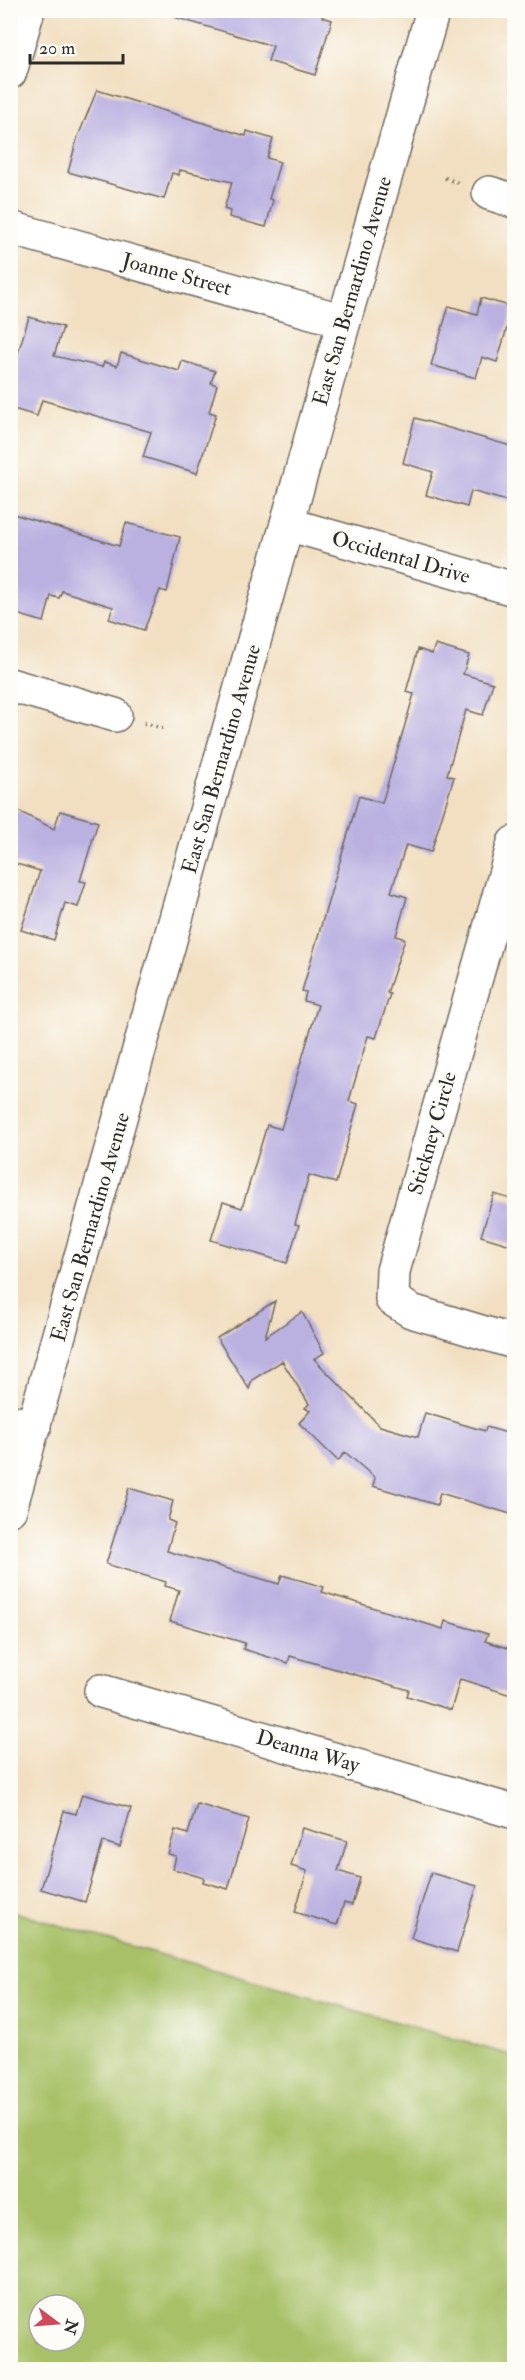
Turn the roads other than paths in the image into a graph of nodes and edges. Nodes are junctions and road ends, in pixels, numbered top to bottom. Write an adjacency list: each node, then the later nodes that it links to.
1 (28, 10): 3 (street)
2 (433, 10): 5 (street, East San Bernardino Avenue)
3 (10, 72)
4 (10, 228): 5 (street, Joanne Street)
5 (344, 321): 6 (street, East San Bernardino Avenue)
6 (287, 524): 7 (street, Occidental Drive); 12 (street, East San Bernardino Avenue)
7 (514, 589)
8 (10, 685): 9 (street)
9 (115, 715)
10 (514, 843): 11 (street, Stickney Circle)
11 (514, 1342)
12 (22, 1424): 13 (street, East San Bernardino Avenue)
13 (10, 1509)
14 (101, 1691): 15 (street, Deanna Way)
15 (514, 1812)

